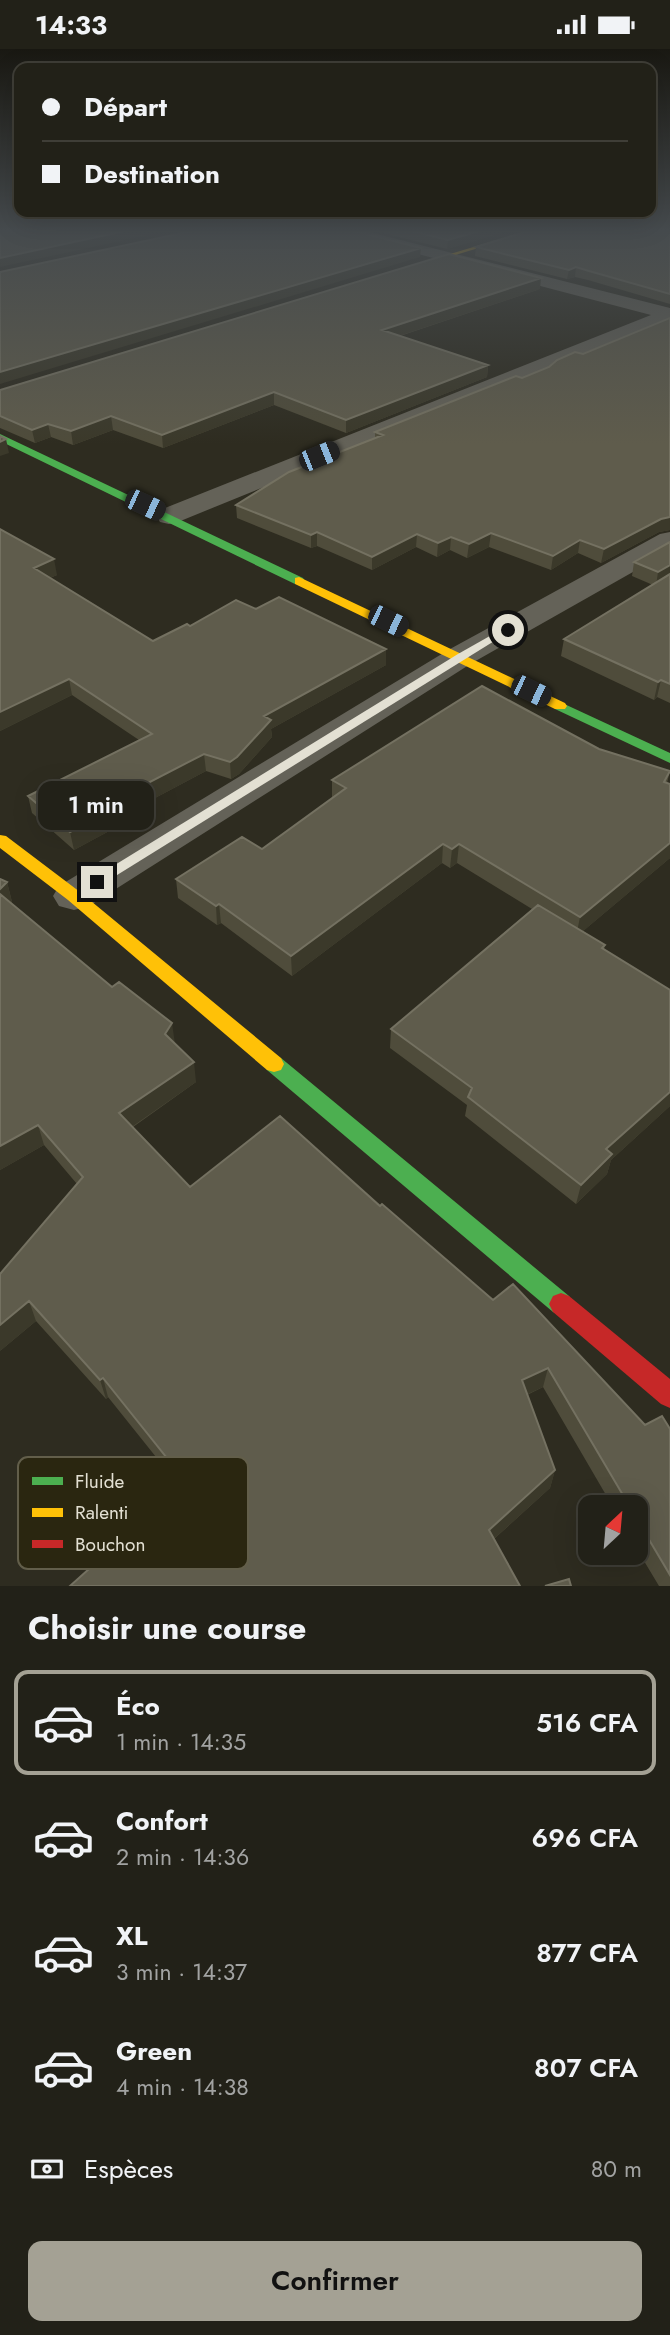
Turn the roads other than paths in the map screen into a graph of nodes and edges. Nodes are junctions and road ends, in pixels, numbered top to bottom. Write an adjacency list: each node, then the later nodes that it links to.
1 (618, 301): 2 (street)
2 (670, 314): 4 (street)
3 (0, 437): 4 (street)
4 (169, 516): 6 (street)
5 (670, 540): 6 (street)
6 (461, 656): 7 (street); 9 (street)
7 (670, 759)
8 (0, 840): 9 (street)
9 (74, 896): 10 (street)
10 (670, 1395)

